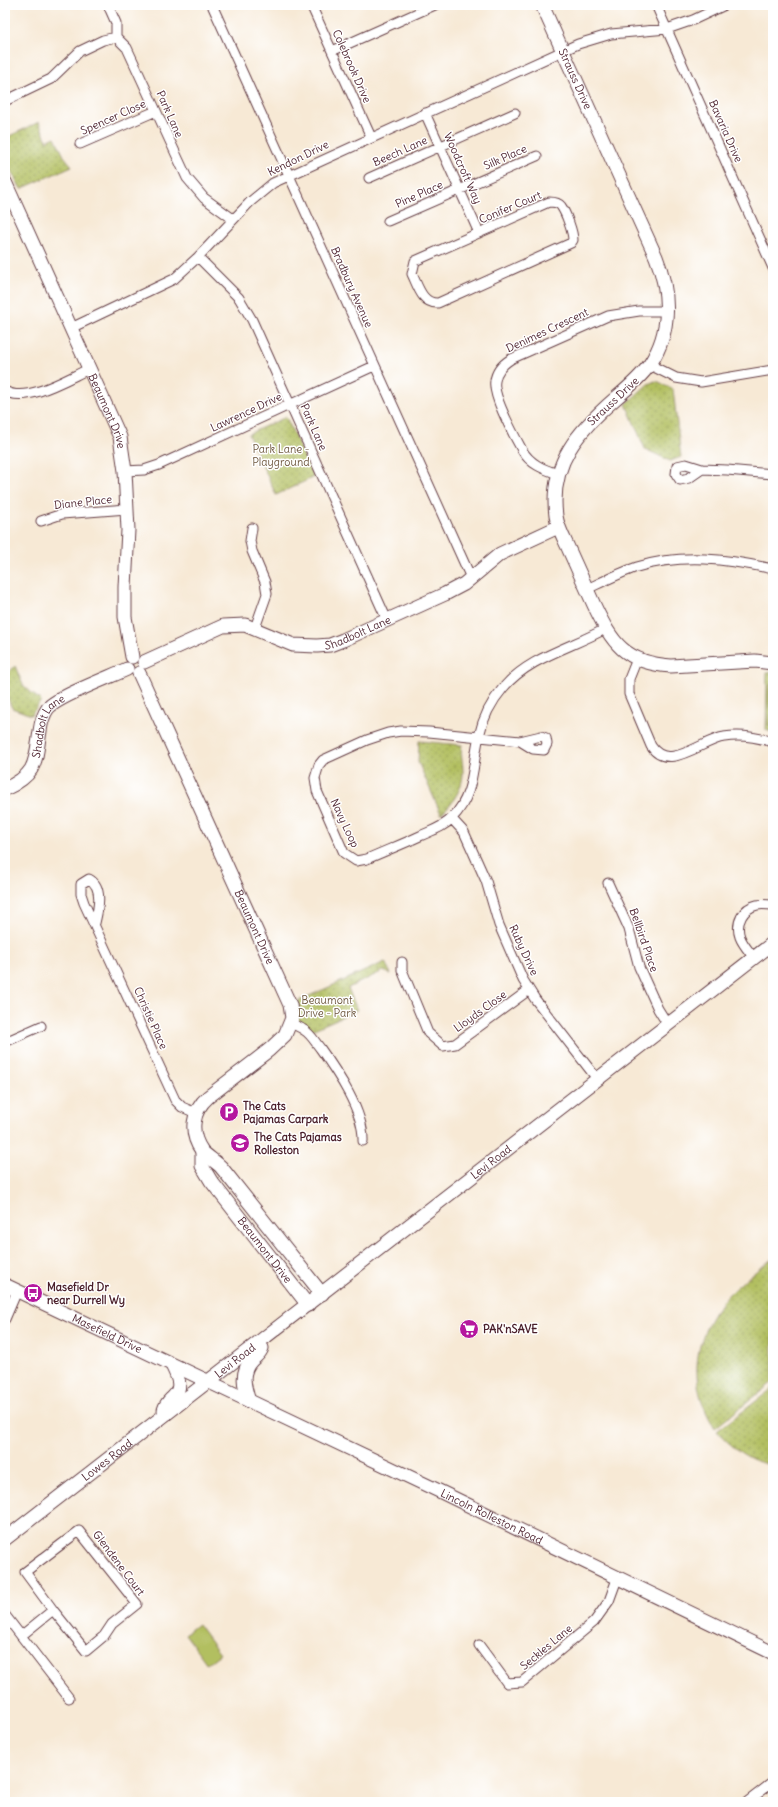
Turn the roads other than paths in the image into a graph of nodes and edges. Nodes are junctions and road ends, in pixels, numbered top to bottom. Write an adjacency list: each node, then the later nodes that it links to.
1 (108, 5): 9 (street)
2 (212, 5): 20 (street, Bradbury Avenue)
3 (311, 5): 10 (street, Colebrook Drive)
4 (435, 5): 10 (street)
5 (542, 5): 11 (street, Strauss Drive)
6 (656, 5): 8 (street, Bavaria Drive)
7 (725, 5): 8 (street, Kendon Drive)
8 (667, 29): 11 (street, Kendon Drive); 28 (street, Bavaria Drive)
9 (116, 37): 12 (street); 13 (street, Park Lane)
10 (332, 51): 16 (street, Colebrook Drive)
11 (562, 51): 14 (street, Kendon Drive); 29 (street, Strauss Drive)
12 (5, 101)
13 (156, 111): 17 (street, Spencer Close); 24 (street, Park Lane)
14 (425, 113): 16 (street, Kendon Drive); 18 (street, Woodcroft Way)
15 (515, 113): 18 (street, Beech Lane)
16 (371, 137): 20 (street, Kendon Drive)
17 (80, 144)
18 (440, 146): 21 (street, Beech Lane); 23 (street, Woodcroft Way)
19 (537, 156): 23 (street, Silk Place)
20 (289, 175): 24 (street, Kendon Drive); 32 (street, Bradbury Avenue)
21 (369, 178)
22 (5, 182): 30 (street, Beaumont Drive)
23 (460, 190): 25 (street, Pine Place); 26 (street, Woodcroft Way)
24 (233, 219): 27 (street, Kendon Drive)
25 (388, 221)
26 (479, 233): 26 (street, Conifer Court)
27 (198, 257): 30 (street, Kendon Drive); 36 (street, Park Lane)
28 (773, 268)
29 (667, 311): 31 (street, Strauss Drive); 39 (street, Denimes Crescent)
30 (71, 328): 33 (street, Beaumont Drive)
31 (650, 365): 34 (street); 39 (street, Strauss Drive)
32 (374, 366): 36 (street, Lawrence Drive); 46 (street, Bradbury Avenue)
33 (89, 369): 35 (street); 38 (street, Beaumont Drive)
34 (773, 370)
35 (5, 391)
36 (290, 405): 38 (street, Lawrence Drive); 48 (street, Park Lane)
37 (702, 469): 40 (street)
38 (125, 471): 41 (street, Beaumont Drive)
39 (558, 474): 43 (street, Strauss Drive)
40 (773, 474)
41 (127, 509): 42 (street, Diane Place); 53 (street, Beaumont Drive)
42 (41, 521)
43 (558, 527): 46 (street, Shadbolt Lane); 47 (street, Strauss Drive)
44 (252, 528): 49 (street)
45 (773, 569): 47 (street)
46 (471, 578): 48 (street, Shadbolt Lane)
47 (587, 589): 50 (street, Strauss Drive)
48 (387, 620): 49 (street, Shadbolt Lane)
49 (256, 628): 53 (street, Shadbolt Lane)
50 (605, 629): 51 (street, Strauss Drive); 54 (street, Navy Loop)
51 (637, 659): 52 (street, Strauss Drive); 56 (street)
52 (773, 663)
53 (136, 665): 57 (street, Shadbolt Lane); 66 (street, Beaumont Drive)
54 (478, 736): 55 (street); 58 (street, Navy Loop); 58 (street, Navy Loop)
55 (520, 741)
56 (773, 742)
57 (5, 789)
58 (452, 819): 65 (street, Ruby Drive)
59 (608, 884): 67 (street, Bellbird Place)
60 (773, 905): 63 (street)
61 (95, 924): 71 (street, Christie Place)
62 (773, 943): 63 (street, Levi Road)
63 (754, 958): 67 (street, Levi Road)
64 (402, 962): 65 (street, Lloyds Close)
65 (529, 990): 70 (street, Ruby Drive)
66 (290, 1023): 71 (street); 72 (street)
67 (668, 1025): 70 (street, Levi Road)
68 (41, 1026): 69 (street)
69 (5, 1042)
70 (598, 1080): 78 (street, Levi Road)
71 (196, 1113): 73 (street, Beaumont Drive)
72 (363, 1141)
73 (202, 1152): 74 (street, Beaumont Drive); 75 (street, Beaumont Drive)
74 (260, 1218): 75 (street); 78 (street, Beaumont Drive)
75 (247, 1227): 79 (street, Beaumont Drive)
76 (5, 1285): 77 (street, Masefield Drive)
77 (17, 1291): 80 (street); 82 (street, Masefield Drive)
78 (322, 1294): 79 (street, Levi Road)
79 (308, 1305): 81 (street, Levi Road)
80 (5, 1319)
81 (263, 1340): 83 (street, Levi Road); 84 (street)
82 (172, 1365): 83 (street, Masefield Drive); 85 (street)
83 (209, 1382): 84 (street, Lincoln Rolleston Road); 85 (street, Lowes Road)
84 (249, 1401): 87 (street, Lincoln Rolleston Road)
85 (160, 1419): 86 (street, Lowes Road)
86 (5, 1540)
87 (617, 1579): 91 (street, Seckles Lane); 92 (street, Lincoln Rolleston Road)
88 (53, 1610): 88 (street, Glendene Court); 90 (street)
89 (5, 1615): 90 (street)
90 (21, 1636): 93 (street)
91 (479, 1645)
92 (773, 1653)
93 (69, 1698)
94 (773, 1782): 95 (street)
95 (748, 1802)

